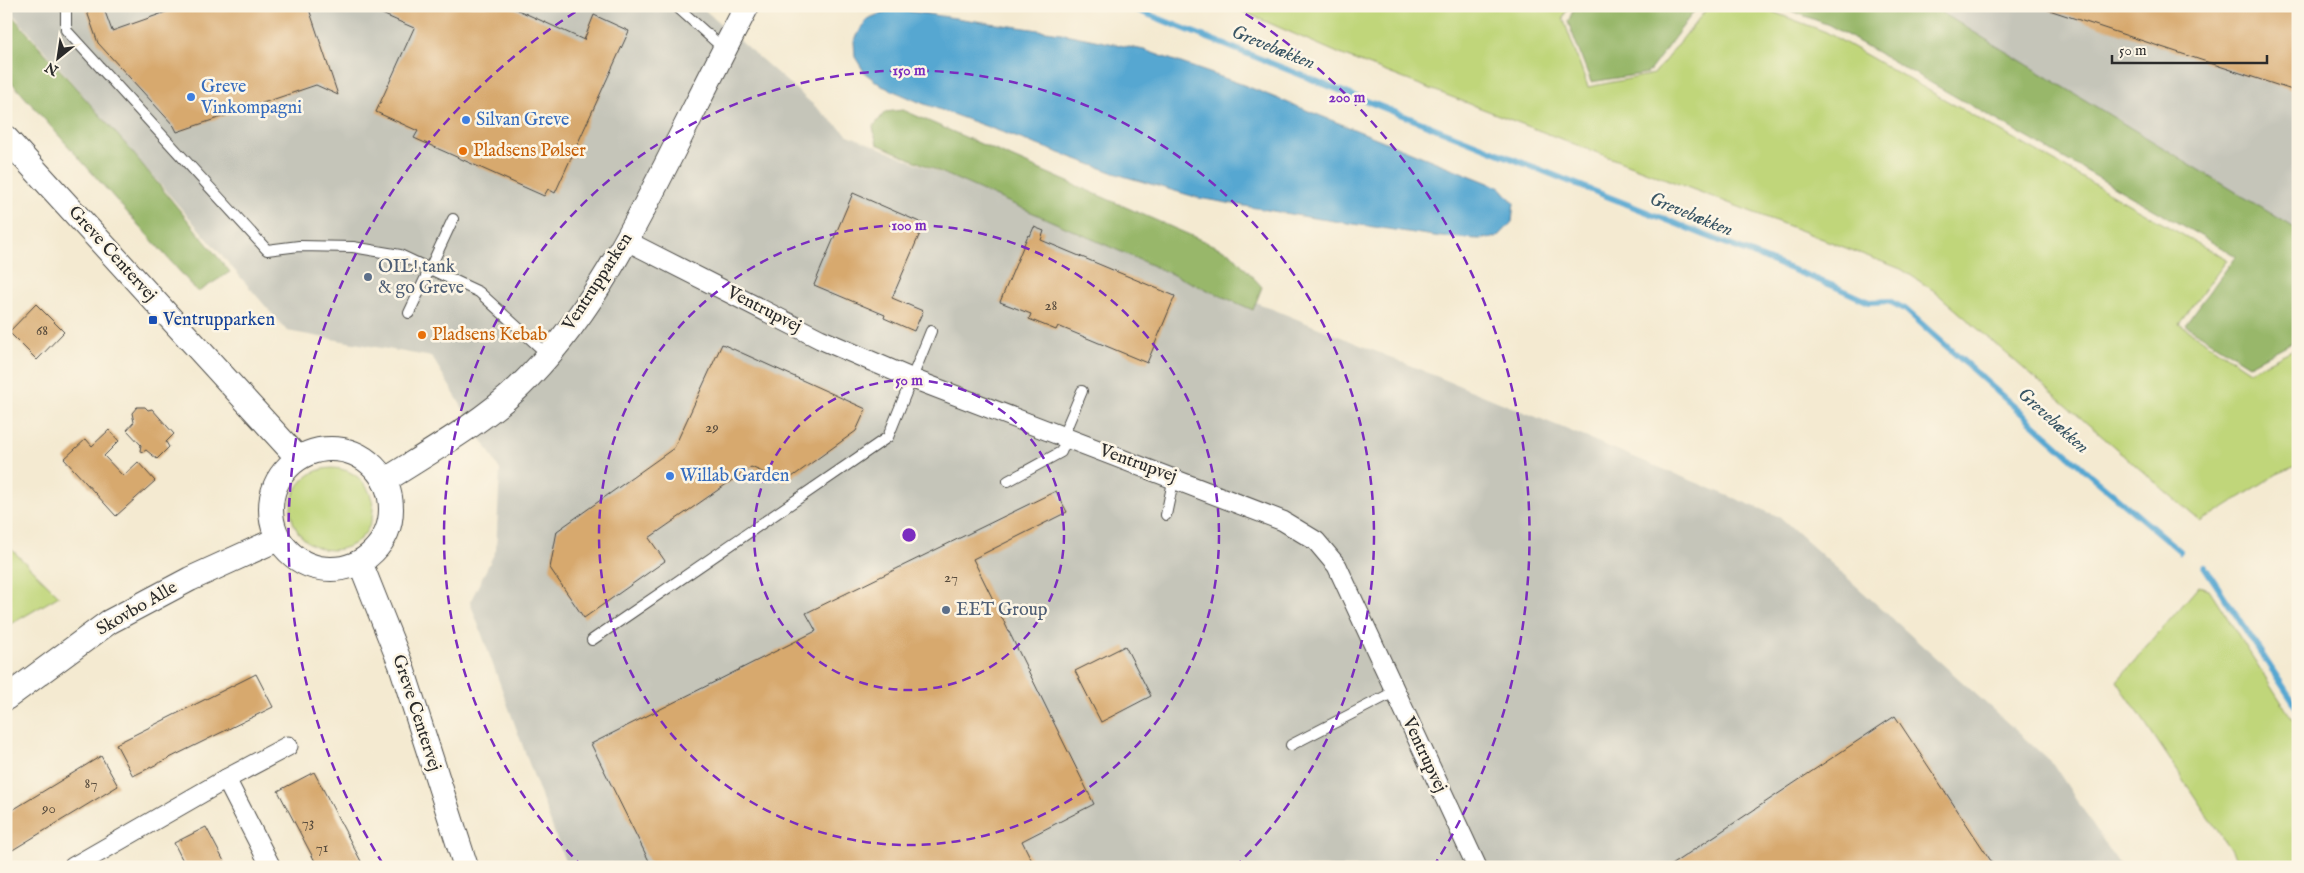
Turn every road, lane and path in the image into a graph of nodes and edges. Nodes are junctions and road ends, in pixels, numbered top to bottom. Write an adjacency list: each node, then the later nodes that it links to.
1 (66, 6): 8 (lane)
2 (676, 6): 4 (lane)
3 (747, 6): 4 (street, Ventrupparken)
4 (724, 49): 7 (street, Ventrupparken)
5 (6, 138): 15 (street, Greve Centervej)
6 (453, 219): 8 (lane)
7 (627, 241): 11 (street, Ventrupparken); 12 (street, Ventrupvej)
8 (430, 268): 9 (lane); 11 (lane)
9 (409, 313)
10 (930, 331): 12 (lane)
11 (548, 355): 17 (street, Ventrupparken)
12 (913, 378): 14 (street, Ventrupvej); 22 (lane)
13 (1082, 391): 14 (lane)
14 (1065, 437): 16 (street, Ventrupvej); 18 (lane)
15 (298, 458): 17 (street); 20 (street)
16 (1174, 477): 19 (lane); 23 (street, Ventrupvej)
17 (384, 481): 21 (street)
18 (1008, 481)
19 (1166, 514)
20 (278, 539): 21 (street); 24 (street, Skovbo Alle)
21 (360, 562): 30 (street, Greve Centervej)
22 (592, 640)
23 (1394, 692): 25 (lane); 31 (street, Ventrupvej)
24 (6, 698)
25 (1291, 745)
26 (288, 746): 27 (street)
27 (226, 779): 28 (street); 29 (street)
28 (73, 867)
29 (272, 867)
30 (466, 867)
31 (1477, 867)

